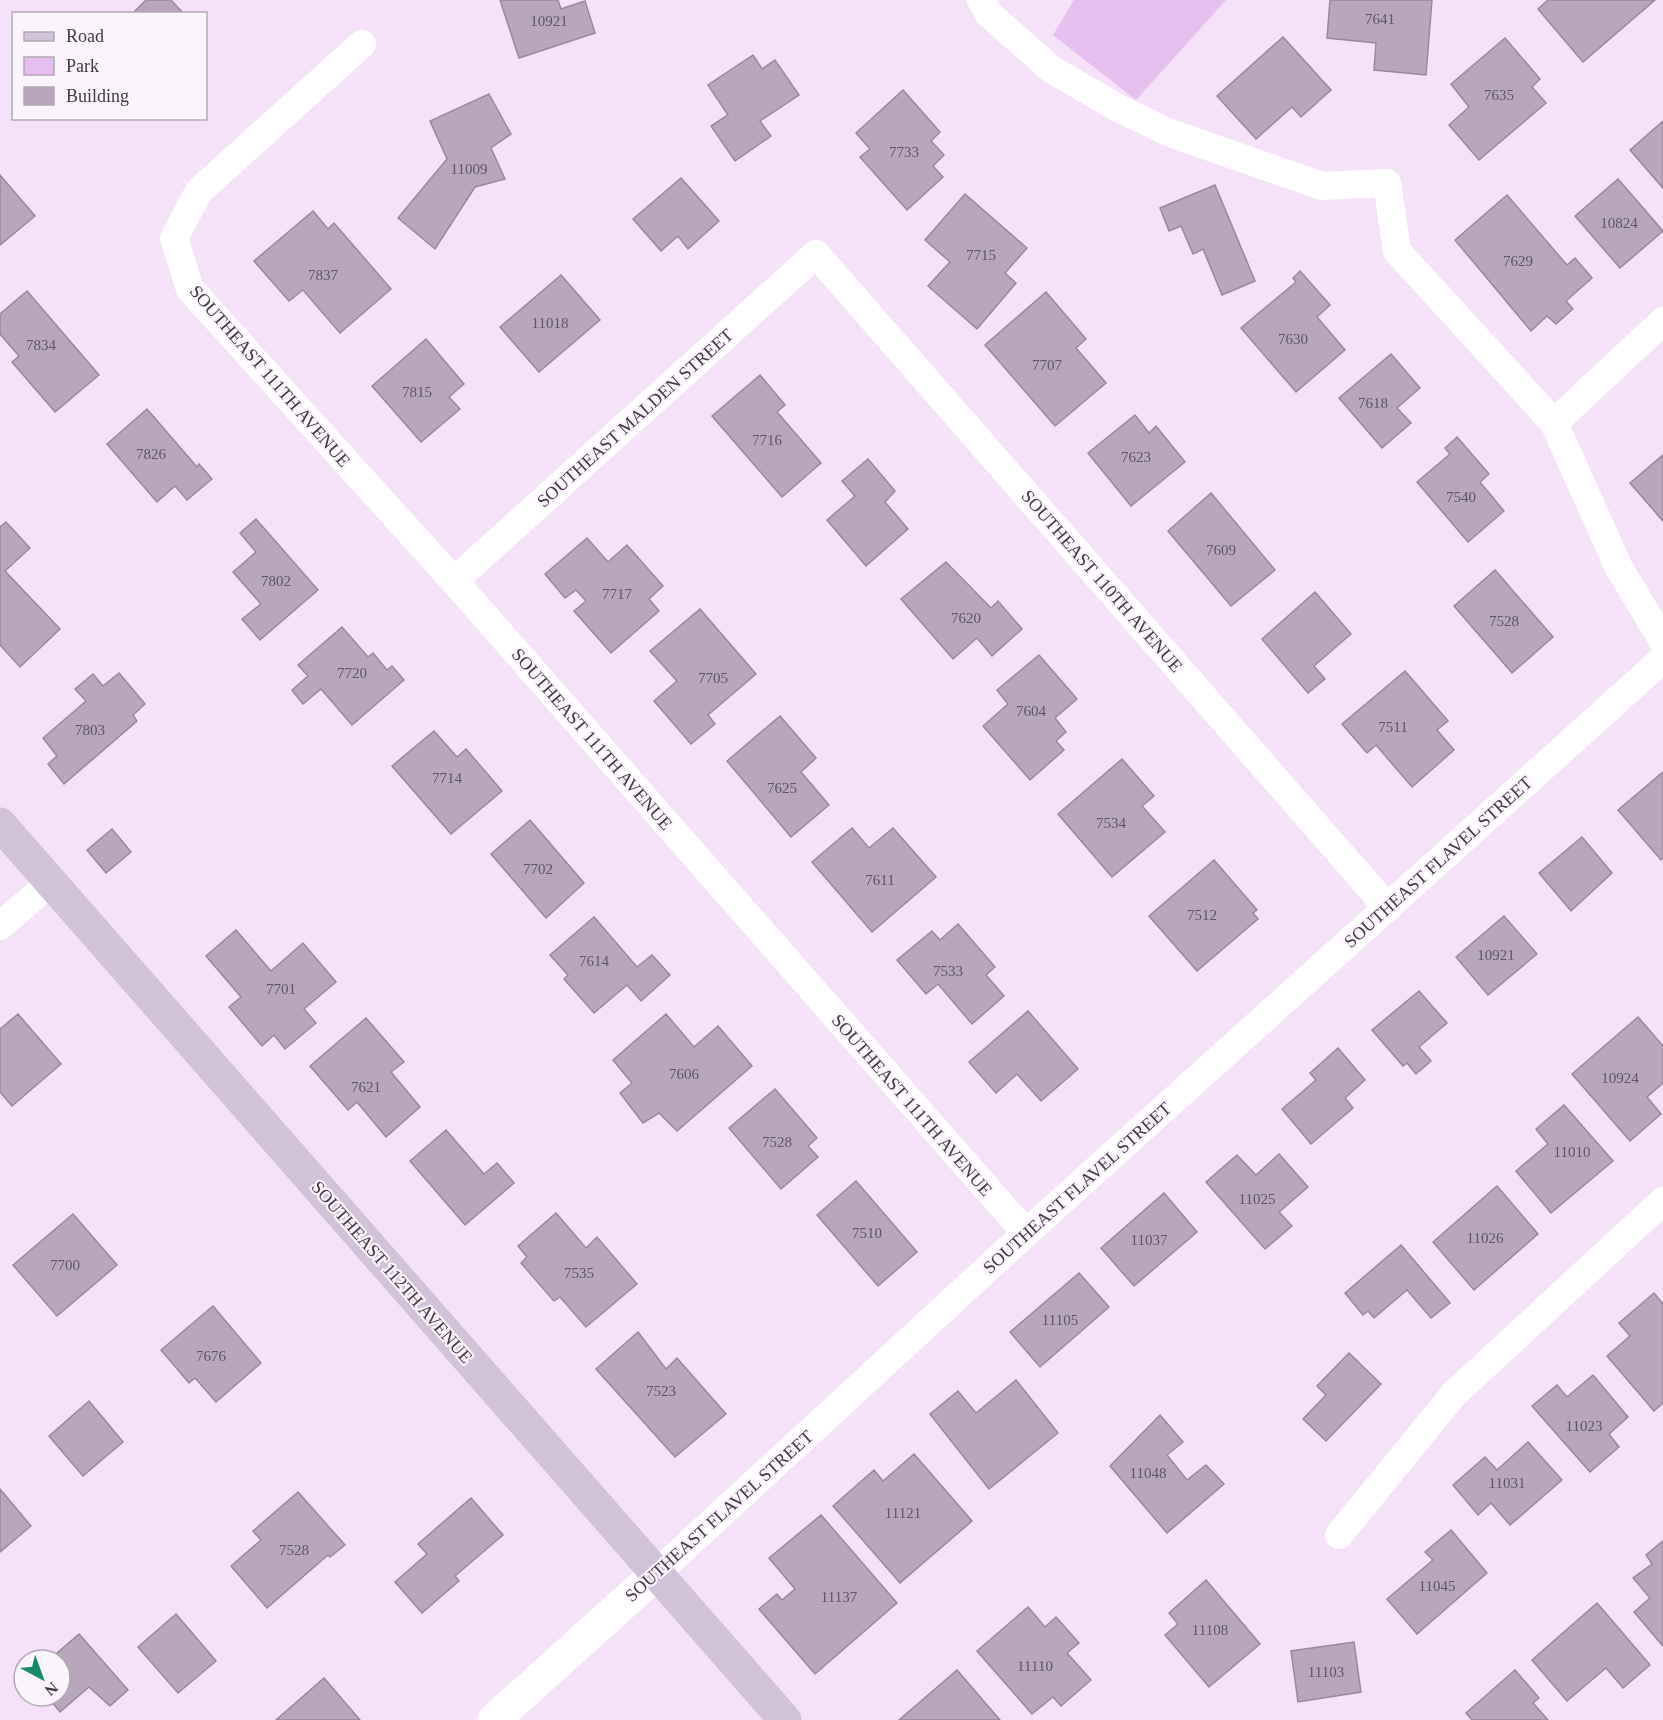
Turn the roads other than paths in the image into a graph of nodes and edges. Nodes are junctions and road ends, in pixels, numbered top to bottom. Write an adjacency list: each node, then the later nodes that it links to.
1 (981, 0): 5 (street)
2 (362, 44): 6 (street, SOUTHEAST 111TH AVENUE)
3 (816, 254): 6 (street, SOUTHEAST MALDEN STREET); 11 (street, SOUTHEAST 110TH AVENUE)
4 (1663, 321): 5 (street)
5 (1554, 423): 7 (street)
6 (454, 581): 14 (street, SOUTHEAST 111TH AVENUE)
7 (1663, 641)
8 (1663, 659): 11 (street, SOUTHEAST FLAVEL STREET)
9 (0, 824): 10 (main road, SOUTHEAST 112TH AVENUE)
10 (51, 882): 12 (street); 16 (main road, SOUTHEAST 112TH AVENUE)
11 (1388, 908): 14 (street, SOUTHEAST FLAVEL STREET)
12 (0, 926)
13 (1663, 1201): 15 (street)
14 (1026, 1233): 16 (street, SOUTHEAST FLAVEL STREET)
15 (1339, 1535)
16 (657, 1573): 17 (street, SOUTHEAST FLAVEL STREET); 18 (main road, SOUTHEAST 112TH AVENUE)
17 (494, 1720)
18 (784, 1720)

